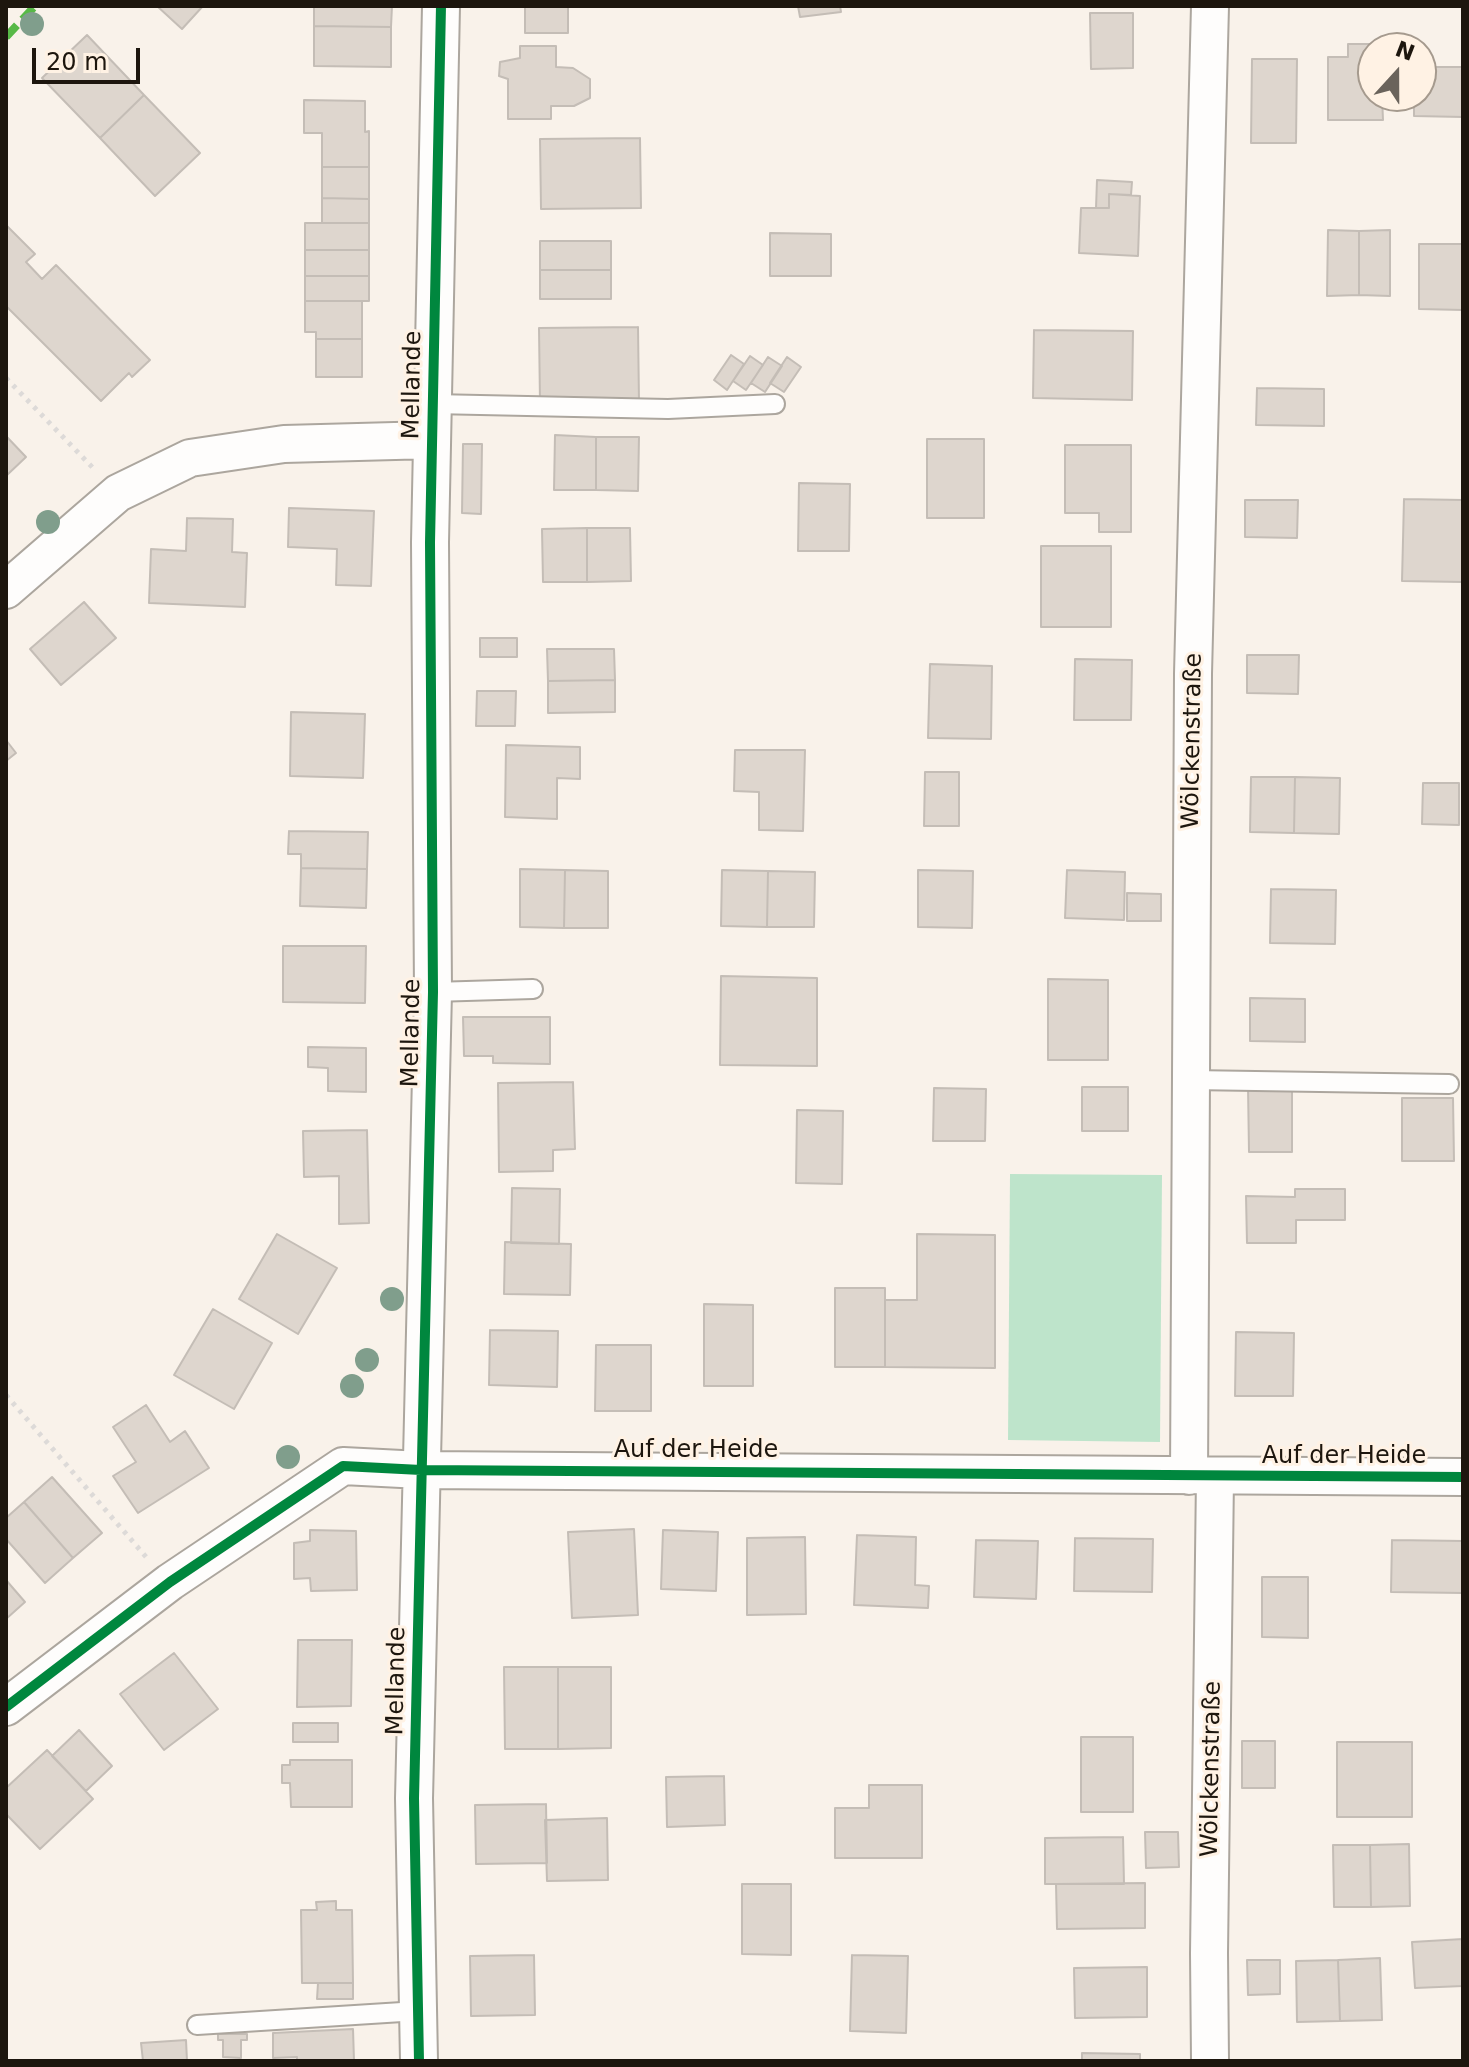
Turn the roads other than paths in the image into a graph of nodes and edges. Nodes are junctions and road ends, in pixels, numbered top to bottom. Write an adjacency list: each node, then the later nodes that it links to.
1 (441, 6): 3 (street, Mellande)
2 (1210, 6): 9 (street, Wölckenstraße)
3 (433, 404): 4 (lane); 5 (street, Mellande)
4 (775, 404)
5 (432, 440): 6 (street); 8 (street, Mellande)
6 (6, 590)
7 (533, 989): 8 (lane)
8 (433, 992): 11 (street, Mellande)
9 (1191, 1080): 10 (lane); 12 (street, Wölckenstraße)
10 (1449, 1084)
11 (421, 1470): 12 (street, Auf der Heide); 14 (street, Auf der Heide); 15 (street, Mellande)
12 (1202, 1476): 13 (street, Auf der Heide); 18 (street, Wölckenstraße)
13 (1463, 1477)
14 (6, 1707)
15 (418, 2011): 16 (lane); 17 (street, Mellande)
16 (197, 2025)
17 (419, 2061)
18 (1210, 2061)

